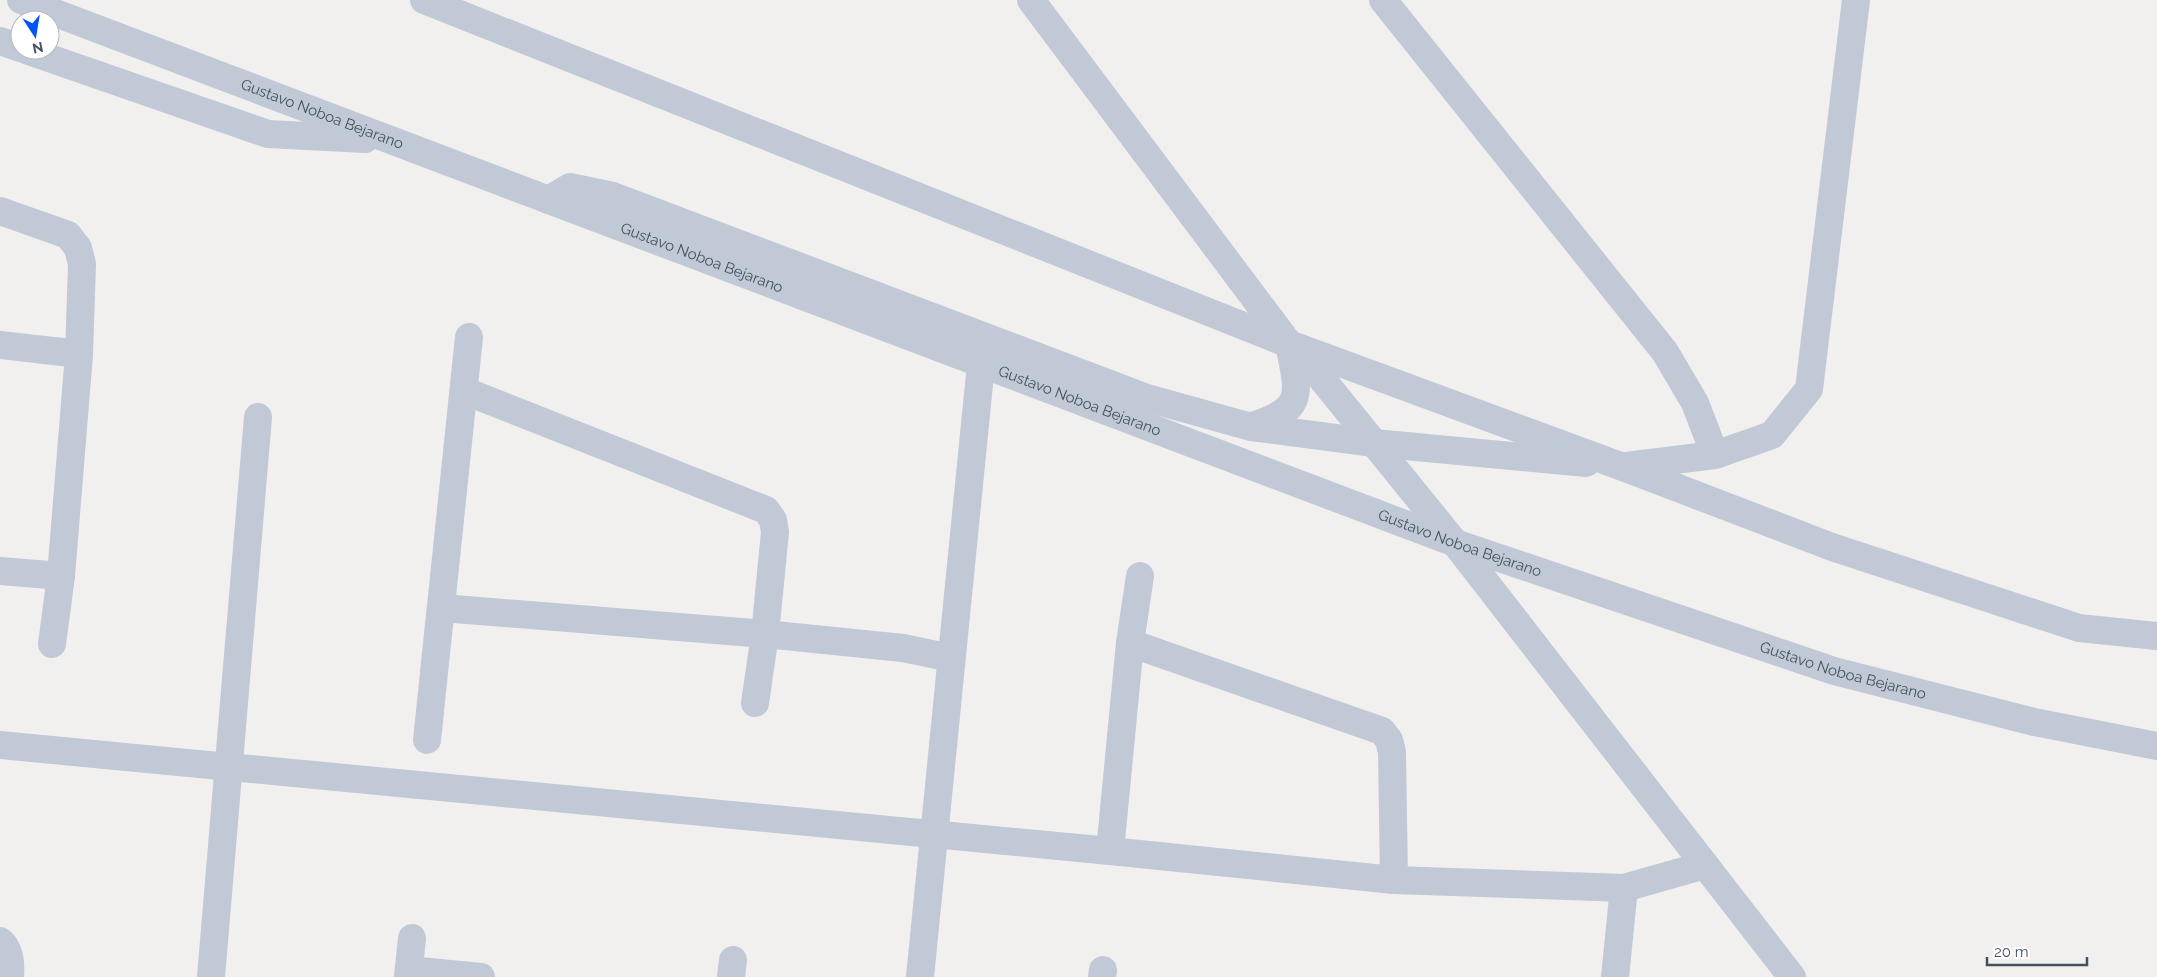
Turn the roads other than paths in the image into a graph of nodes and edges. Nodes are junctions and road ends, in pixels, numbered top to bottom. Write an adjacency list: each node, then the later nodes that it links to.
1 (21, 0): 7 (street, Gustavo Noboa Bejarano)
2 (424, 0): 11 (street)
3 (1031, 0): 11 (street)
4 (1383, 0): 19 (street)
5 (1856, 0): 19 (street)
6 (55, 60): 7 (street)
7 (390, 140): 8 (street, Gustavo Noboa Bejarano)
8 (548, 200): 14 (street, Gustavo Noboa Bejarano); 17 (street)
9 (0, 211): 13 (street)
10 (469, 337): 15 (street)
11 (1289, 344): 17 (street); 18 (street); 20 (street)
12 (0, 345): 13 (street)
13 (79, 354): 23 (street)
14 (981, 364): 21 (street, Gustavo Noboa Bejarano); 30 (street)
15 (465, 392): 25 (street); 26 (street)
16 (258, 417): 35 (street)
17 (1251, 427): 18 (street)
18 (1374, 443): 20 (street); 21 (street)
19 (1715, 455): 20 (street)
20 (1623, 467): 27 (street)
21 (1455, 543): 34 (street, Gustavo Noboa Bejarano); 38 (street)
22 (0, 571): 23 (street)
23 (60, 576): 28 (street)
24 (1140, 576): 29 (street)
25 (442, 608): 26 (street); 32 (street)
26 (765, 634): 30 (street); 31 (street)
27 (2157, 636)
28 (52, 644)
29 (1130, 644): 37 (street); 39 (street)
30 (951, 658): 36 (street)
31 (755, 703)
32 (427, 740)
33 (0, 745): 35 (street)
34 (2157, 746)
35 (230, 768): 36 (street); 45 (street)
36 (933, 835): 37 (street); 47 (street)
37 (1110, 851): 39 (street)
38 (1705, 865): 40 (street); 49 (street)
39 (1394, 880): 40 (street)
40 (1624, 888): 48 (street)
41 (412, 938): 43 (street)
42 (0, 941): 44 (street)
43 (408, 974): 46 (street)
44 (10, 977)
45 (211, 977)
46 (481, 977)
47 (920, 977)
48 (1615, 977)
49 (1792, 977)

